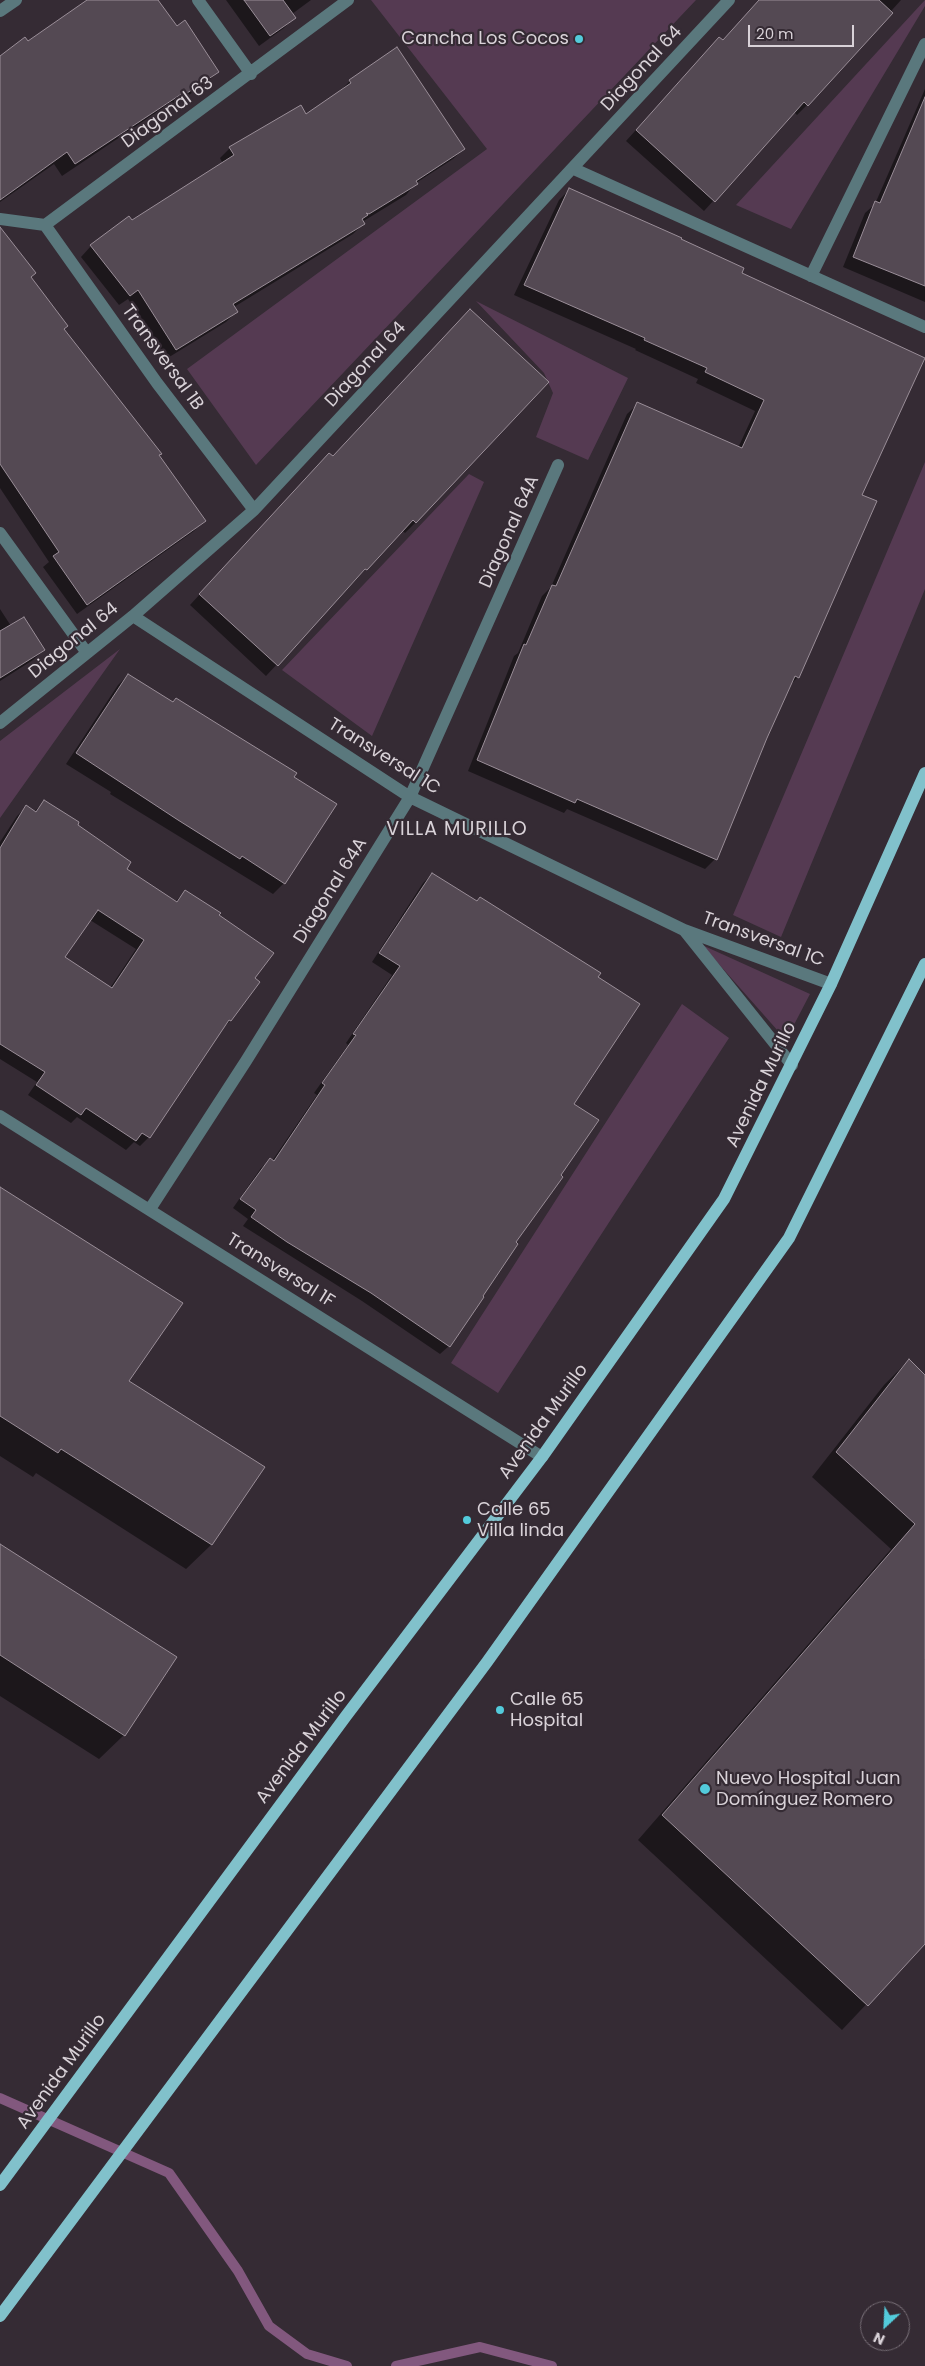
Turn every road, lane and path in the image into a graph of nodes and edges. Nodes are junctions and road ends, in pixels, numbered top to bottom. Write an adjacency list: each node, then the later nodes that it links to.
1 (16, 0): 5 (street)
2 (198, 0): 7 (street)
3 (348, 0): 7 (street, Diagonal 63)
4 (729, 0): 8 (street, Diagonal 64)
5 (0, 11)
6 (925, 44): 11 (street)
7 (251, 74): 10 (street, Diagonal 63)
8 (574, 169): 11 (street); 14 (street, Diagonal 64)
9 (0, 219): 10 (street)
10 (45, 225): 14 (street, Transversal 1B)
11 (812, 276): 12 (street)
12 (925, 327)
13 (558, 465): 20 (street, Diagonal 64A)
14 (254, 510): 16 (street, Diagonal 64)
15 (0, 533): 17 (street)
16 (132, 616): 17 (street, Diagonal 64); 20 (street, Transversal 1C)
17 (87, 653): 18 (street, Diagonal 64)
18 (0, 724)
19 (925, 773): 23 (main road, Avenida Murillo)
20 (410, 798): 21 (street, Transversal 1C); 26 (street, Diagonal 64A)
21 (684, 930): 23 (street, Transversal 1C); 24 (street, Transversal 1C)
22 (925, 964): 29 (main road)
23 (831, 984): 24 (main road, Avenida Murillo)
24 (792, 1064): 27 (main road, Avenida Murillo)
25 (0, 1116): 26 (street, Transversal 1F)
26 (150, 1209): 27 (street, Transversal 1F)
27 (542, 1456): 28 (main road, Avenida Murillo)
28 (0, 2185)
29 (0, 2316)

